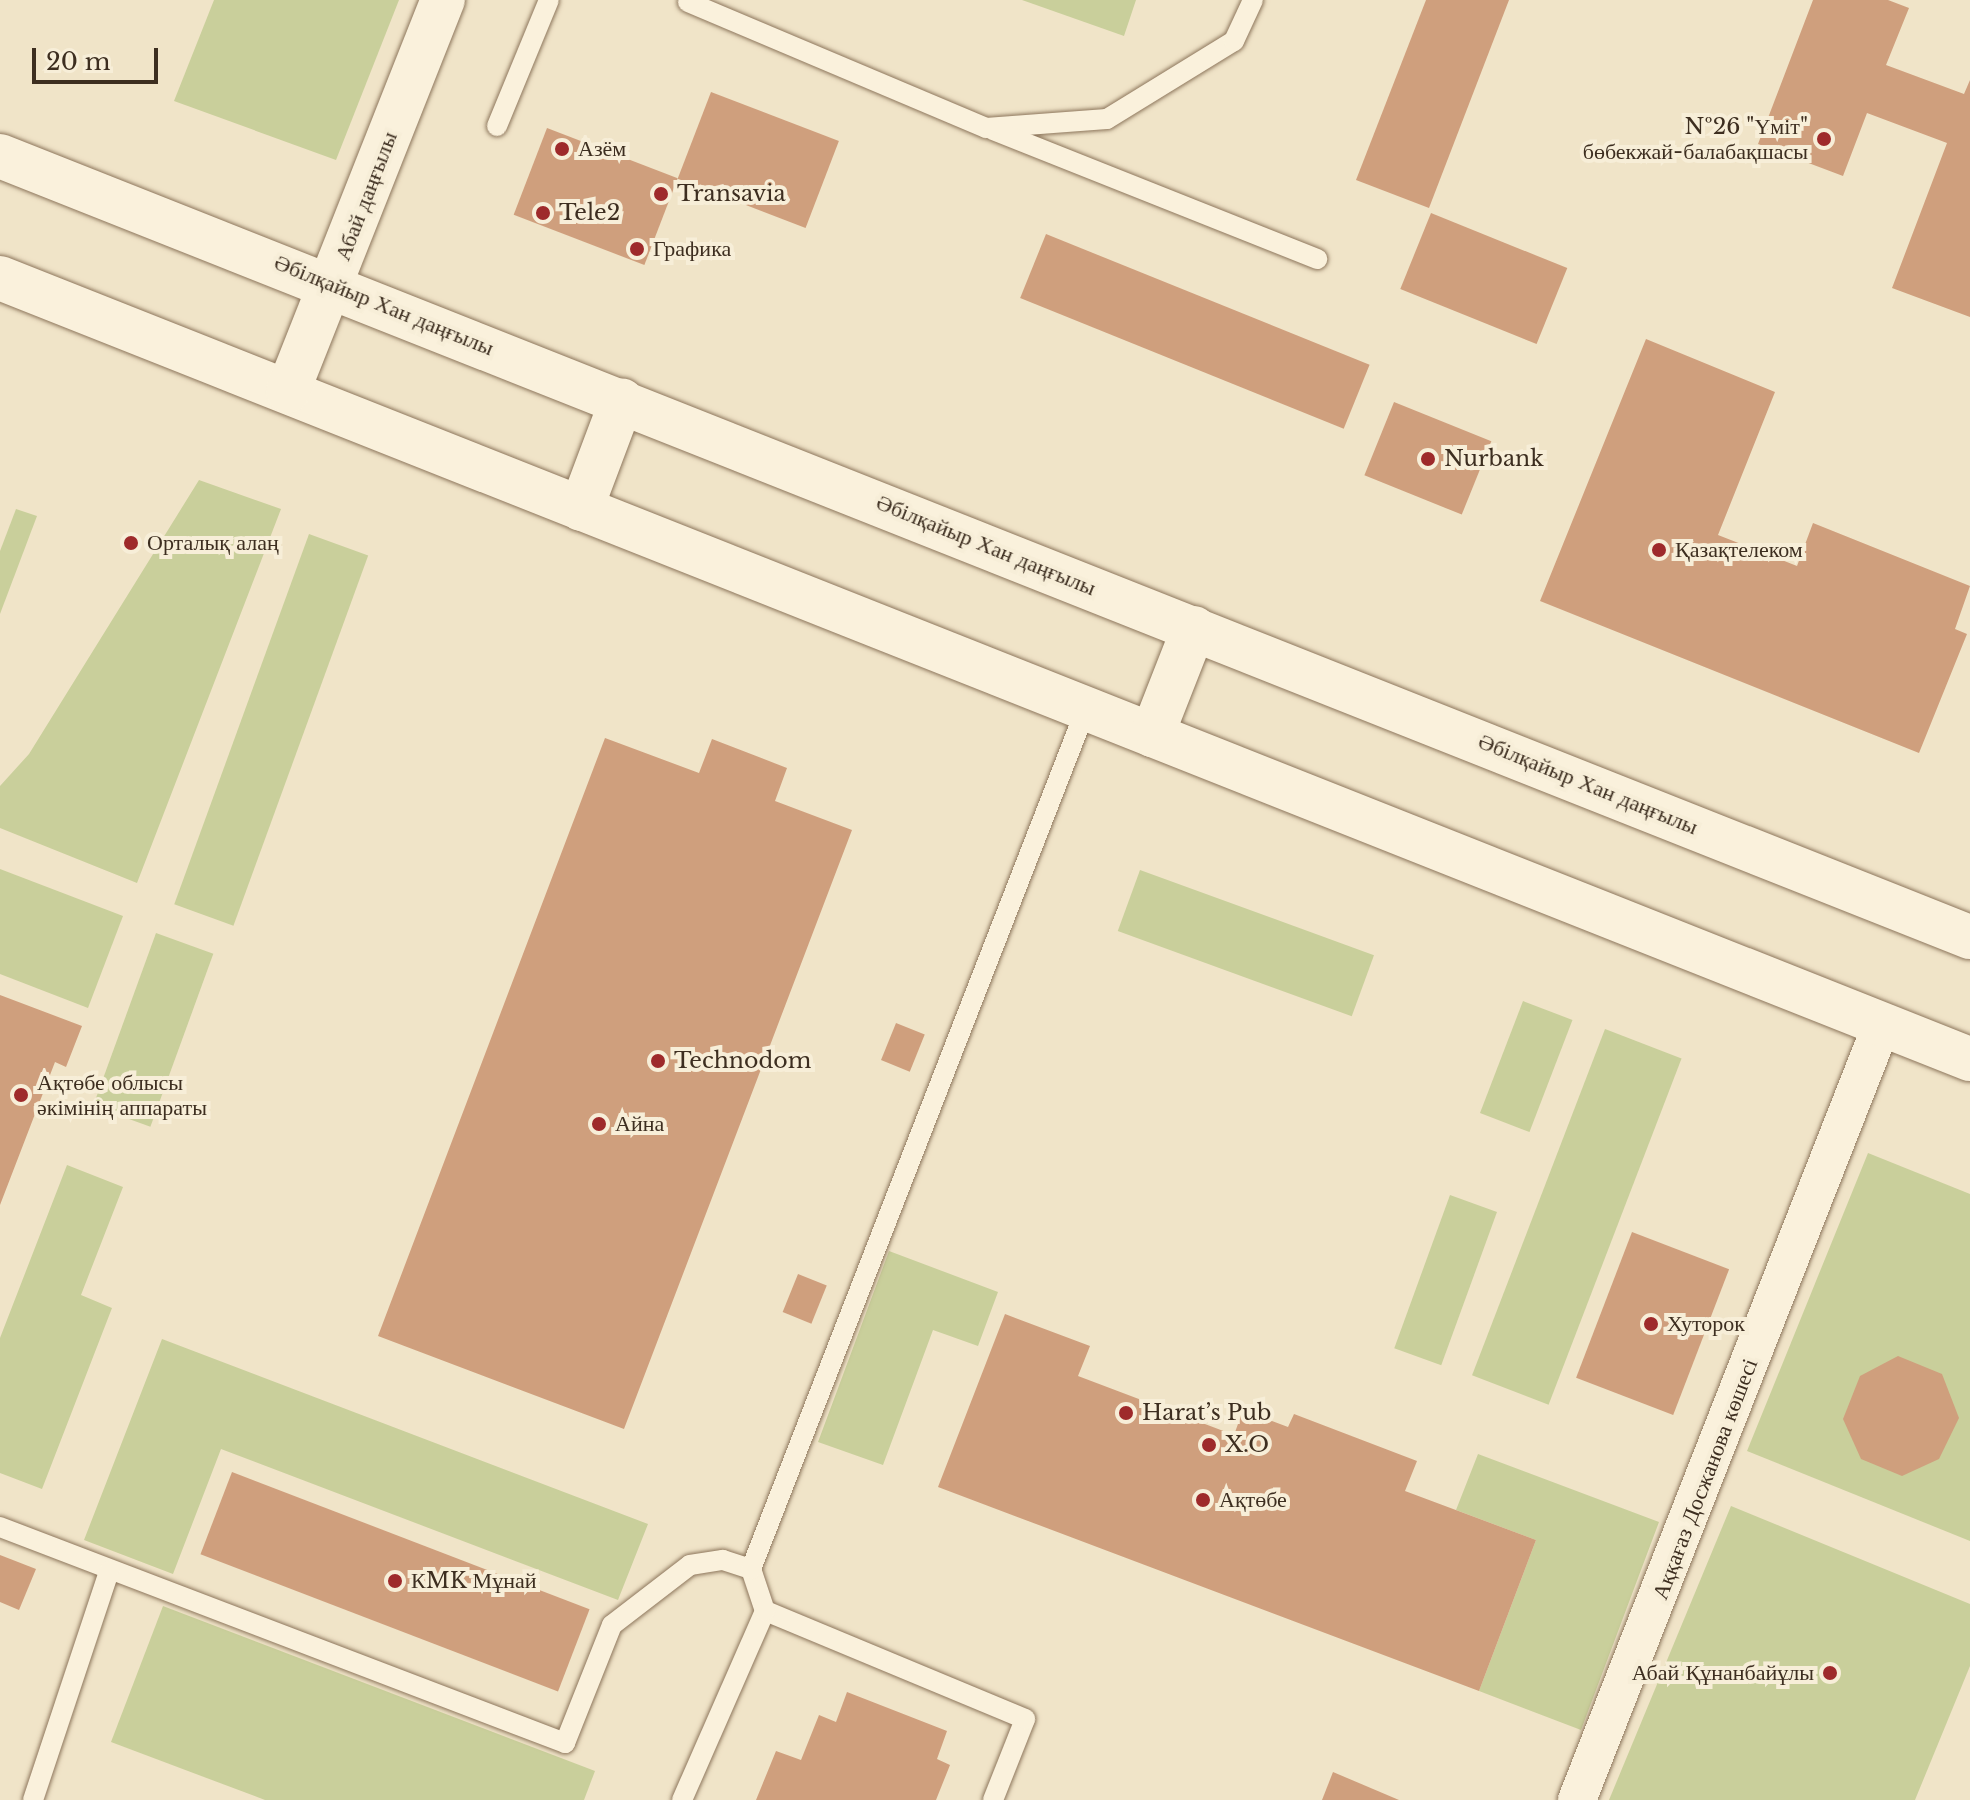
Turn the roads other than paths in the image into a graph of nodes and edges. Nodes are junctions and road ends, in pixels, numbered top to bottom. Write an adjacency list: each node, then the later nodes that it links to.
1 (443, 0): 10 (main road, Абай даңғылы)
2 (549, 0): 5 (lane)
3 (1253, 0): 6 (lane)
4 (686, 1): 6 (lane)
5 (497, 126)
6 (986, 128): 8 (lane)
7 (0, 156): 10 (main road, Әбілқайыр Хан даңғылы)
8 (1317, 259)
9 (0, 278): 11 (main road)
10 (331, 284): 11 (main road, Абай даңғылы); 12 (main road, Әбілқайыр Хан даңғылы)
11 (288, 391): 13 (main road)
12 (622, 400): 13 (main road); 14 (main road, Әбілқайыр Хан даңғылы)
13 (581, 509): 15 (main road)
14 (1194, 628): 16 (main road); 17 (main road, Әбілқайыр Хан даңғылы)
15 (1086, 709): 16 (main road); 21 (lane)
16 (1152, 735): 18 (main road)
17 (1970, 937)
18 (1882, 1024): 19 (main road); 27 (street, Аққағаз Досжанова көшесі)
19 (1970, 1059)
20 (0, 1527): 22 (lane)
21 (751, 1569): 22 (lane); 23 (lane)
22 (109, 1571): 24 (lane)
23 (765, 1611): 25 (lane); 26 (lane)
24 (33, 1800)
25 (682, 1800)
26 (993, 1800)
27 (1577, 1800)

